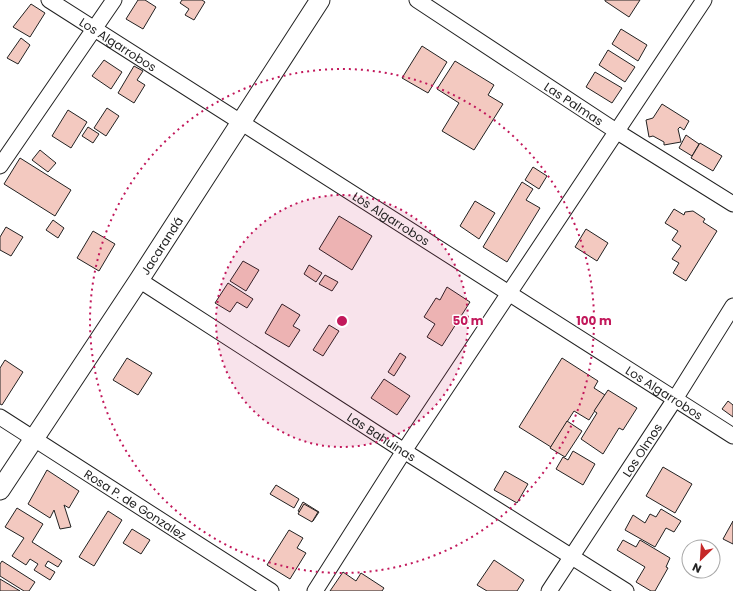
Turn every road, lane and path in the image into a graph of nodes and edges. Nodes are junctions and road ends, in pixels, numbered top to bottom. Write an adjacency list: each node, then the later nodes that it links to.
1 (49, 0): 6 (street, Los Algarrobos)
2 (114, 0): 6 (street)
3 (320, 0): 7 (street, Jacarandá)
4 (418, 0): 8 (street, Las Palmas)
5 (704, 0): 8 (street)
6 (95, 29): 7 (street, Los Algarrobos); 9 (street)
7 (241, 122): 11 (street, Jacarandá); 12 (street, Los Algarrobos)
8 (616, 131): 10 (street, Las Palmas); 12 (street)
9 (0, 166)
10 (733, 204)
11 (139, 280): 17 (street, Jacarandá); 18 (street, Las Bahuinas)
12 (510, 294): 14 (street, Los Algarrobos); 18 (street)
13 (733, 306): 14 (street, Los Olmos)
14 (675, 399): 16 (street, Los Algarrobos); 20 (street, Los Olmos)
15 (0, 417): 17 (street, Rosa P. de Gonzalez)
16 (733, 436)
17 (33, 438): 19 (street, Jacarandá); 21 (street, Rosa P. de Gonzalez)
18 (404, 451): 20 (street, Las Bahuinas); 22 (street)
19 (0, 490)
20 (571, 556): 23 (street, Los Olmos); 24 (street, Las Bahuinas)
21 (271, 591)
22 (315, 591)
23 (549, 591)
24 (626, 591)

